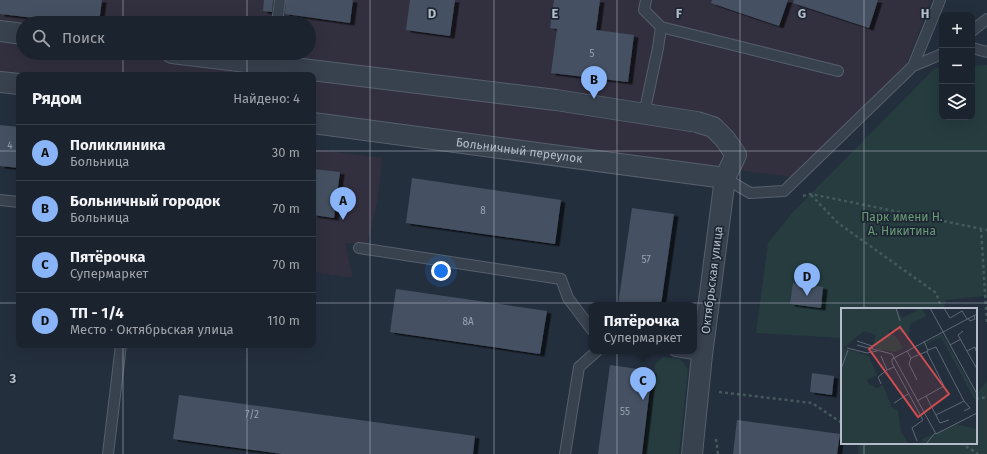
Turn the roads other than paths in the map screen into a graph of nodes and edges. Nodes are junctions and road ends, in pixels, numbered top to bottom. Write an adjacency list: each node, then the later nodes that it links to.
1 (280, 0): 4 (lane)
2 (646, 0): 6 (lane)
3 (940, 0): 14 (lane)
4 (278, 16)
5 (987, 19): 7 (lane)
6 (661, 27): 15 (lane); 18 (lane)
7 (975, 29)
8 (0, 32): 9 (street)
9 (16, 33)
10 (975, 49): 11 (lane)
11 (987, 52)
12 (939, 55): 14 (lane)
13 (245, 60): 18 (street)
14 (913, 66): 20 (lane)
15 (838, 71)
16 (0, 82): 17 (street)
17 (16, 84)
18 (644, 114): 20 (street, Октябрьская улица)
19 (316, 123): 20 (street, Больничный переулок)
20 (725, 178): 28 (street, Октябрьская улица)
21 (0, 200): 22 (lane)
22 (16, 202)
23 (359, 248): 24 (lane)
24 (589, 326)
25 (121, 348): 29 (lane)
26 (594, 354): 30 (lane)
27 (695, 354): 28 (lane)
28 (702, 355): 31 (street, Октябрьская улица)
29 (108, 454)
30 (565, 454)
31 (692, 454)

